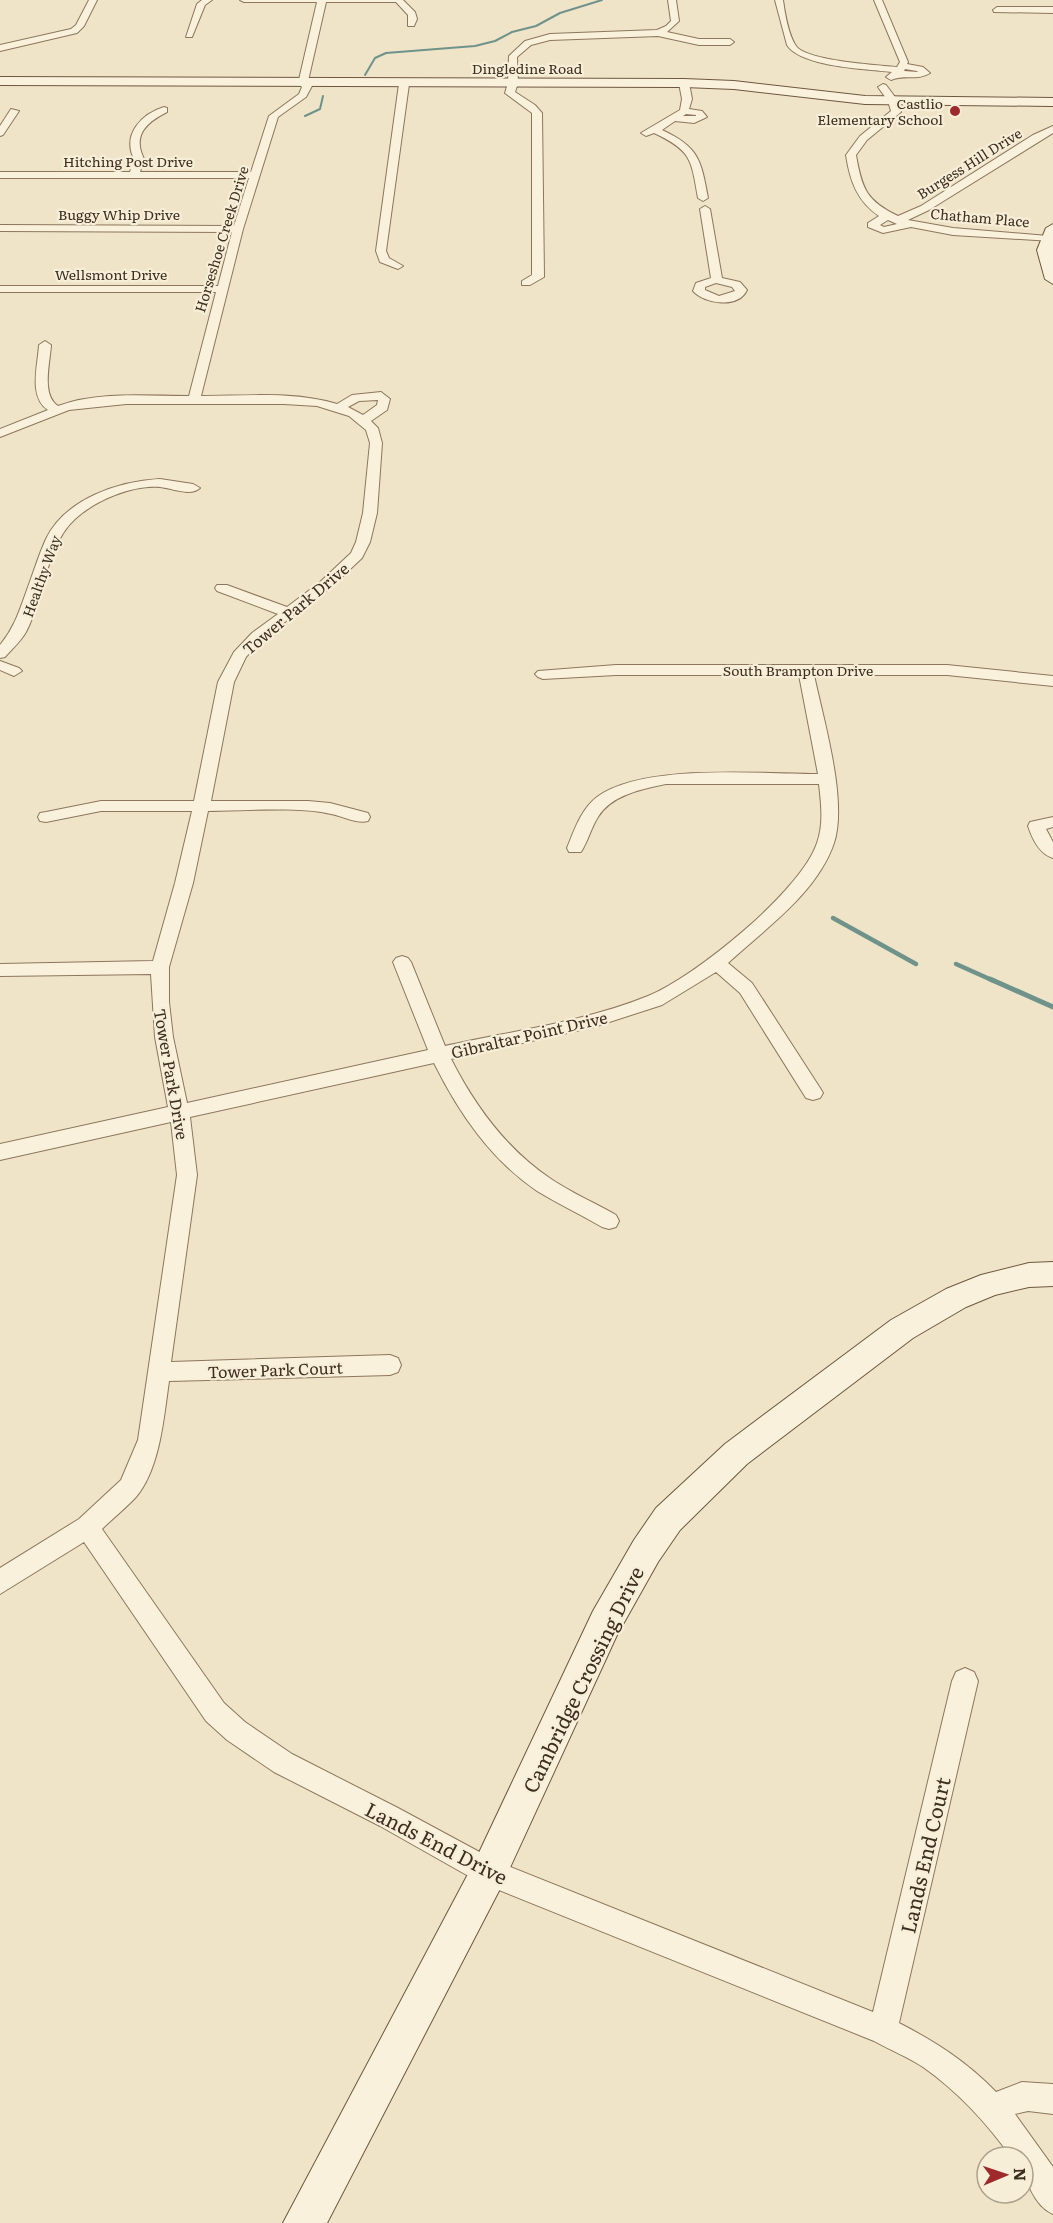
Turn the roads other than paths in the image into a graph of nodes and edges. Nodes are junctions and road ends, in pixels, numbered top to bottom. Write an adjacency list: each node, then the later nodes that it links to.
1 (93, 0): 17 (street)
2 (208, 0): 15 (street)
3 (244, 0): 4 (street)
4 (322, 0): 5 (street); 22 (street)
5 (398, 0): 13 (street)
6 (672, 0): 14 (street)
7 (779, 0): 18 (street)
8 (878, 0): 18 (street)
9 (1039, 0): 11 (street)
10 (997, 10): 11 (street)
11 (1049, 10): 12 (street)
12 (1053, 23)
13 (411, 24)
14 (658, 33): 16 (street); 20 (street)
15 (183, 38)
16 (730, 42)
17 (0, 48)
18 (899, 70): 24 (street)
19 (0, 81): 22 (street, Dingledine Road)
20 (513, 83): 21 (street, Dingledine Road); 23 (street, Dingledine Road); 50 (street)
21 (684, 83): 25 (street, Dingledine Road); 30 (street)
22 (303, 84): 23 (street, Dingledine Road); 39 (street, Horseshoe Creek Drive)
23 (404, 84): 47 (street)
24 (883, 87): 25 (street); 26 (street)
25 (878, 101): 26 (street, Dingledine Road); 32 (street)
26 (893, 101): 27 (street, Dingledine Road); 32 (street)
27 (1053, 102)
28 (164, 110): 37 (street)
29 (14, 111): 35 (street)
30 (684, 111): 31 (street); 31 (street)
31 (674, 118): 34 (street)
32 (888, 118): 42 (street, Chatham Place)
33 (1053, 129): 42 (street, Burgess Hill Drive)
34 (655, 130): 36 (street); 41 (street)
35 (0, 133)
36 (643, 134)
37 (134, 174): 38 (street, Hitching Post Drive); 39 (street, Hitching Post Drive)
38 (0, 175)
39 (256, 175): 45 (street, Horseshoe Creek Drive)
40 (716, 203): 41 (street)
41 (699, 204): 49 (street)
42 (894, 218): 43 (street, Chatham Place); 43 (street, Chatham Place)
43 (910, 224): 46 (street, Chatham Place)
44 (0, 228): 45 (street, Buggy Whip Drive)
45 (238, 229): 52 (street, Horseshoe Creek Drive)
46 (1051, 237): 48 (street)
47 (398, 266)
48 (1053, 279)
49 (717, 280)
50 (526, 283)
51 (0, 289): 52 (street, Wellsmont Drive)
52 (222, 289): 54 (street, Horseshoe Creek Drive)
53 (45, 345): 56 (street)
54 (194, 400): 55 (street); 56 (street)
55 (340, 407): 57 (street); 57 (street)
56 (56, 410): 58 (street)
57 (364, 420): 61 (street, Tower Park Drive)
58 (0, 434)
59 (193, 488): 62 (street, Healthy Way)
60 (222, 588): 61 (street)
61 (286, 612): 67 (street, Tower Park Drive)
62 (0, 654)
63 (806, 670): 64 (street, South Brampton Drive); 65 (street, South Brampton Drive); 66 (street, Gibraltar Point Drive)
64 (543, 674)
65 (1053, 681)
66 (826, 779): 71 (street); 74 (street, Gibraltar Point Drive)
67 (200, 806): 68 (street); 69 (street); 75 (street, Tower Park Drive)
68 (46, 817)
69 (362, 817)
70 (1053, 822): 72 (street)
71 (575, 848)
72 (1053, 852)
73 (402, 962): 77 (street)
74 (717, 963): 77 (street, Gibraltar Point Drive); 78 (street)
75 (160, 968): 76 (street); 79 (street, Tower Park Drive)
76 (0, 970)
77 (437, 1055): 79 (street, Gibraltar Point Drive); 81 (street)
78 (813, 1093)
79 (179, 1111): 80 (street, Gibraltar Point Drive); 84 (street, Tower Park Drive)
80 (0, 1152)
81 (609, 1221)
82 (1053, 1274): 88 (street, Cambridge Crossing Drive)
83 (390, 1365): 84 (street, Tower Park Court)
84 (159, 1372): 85 (street, Tower Park Drive)
85 (87, 1527): 86 (street, Tower Park Drive); 88 (street, Lands End Drive)
86 (0, 1582)
87 (965, 1681): 89 (street, Lands End Court)
88 (489, 1872): 89 (street, Lands End Drive); 93 (street, Cambridge Crossing Drive)
89 (883, 2030): 91 (street, Lands End Drive)
90 (1053, 2099): 91 (street)
91 (993, 2109): 92 (street, Lands End Drive)
92 (1052, 2193)
93 (311, 2220)

